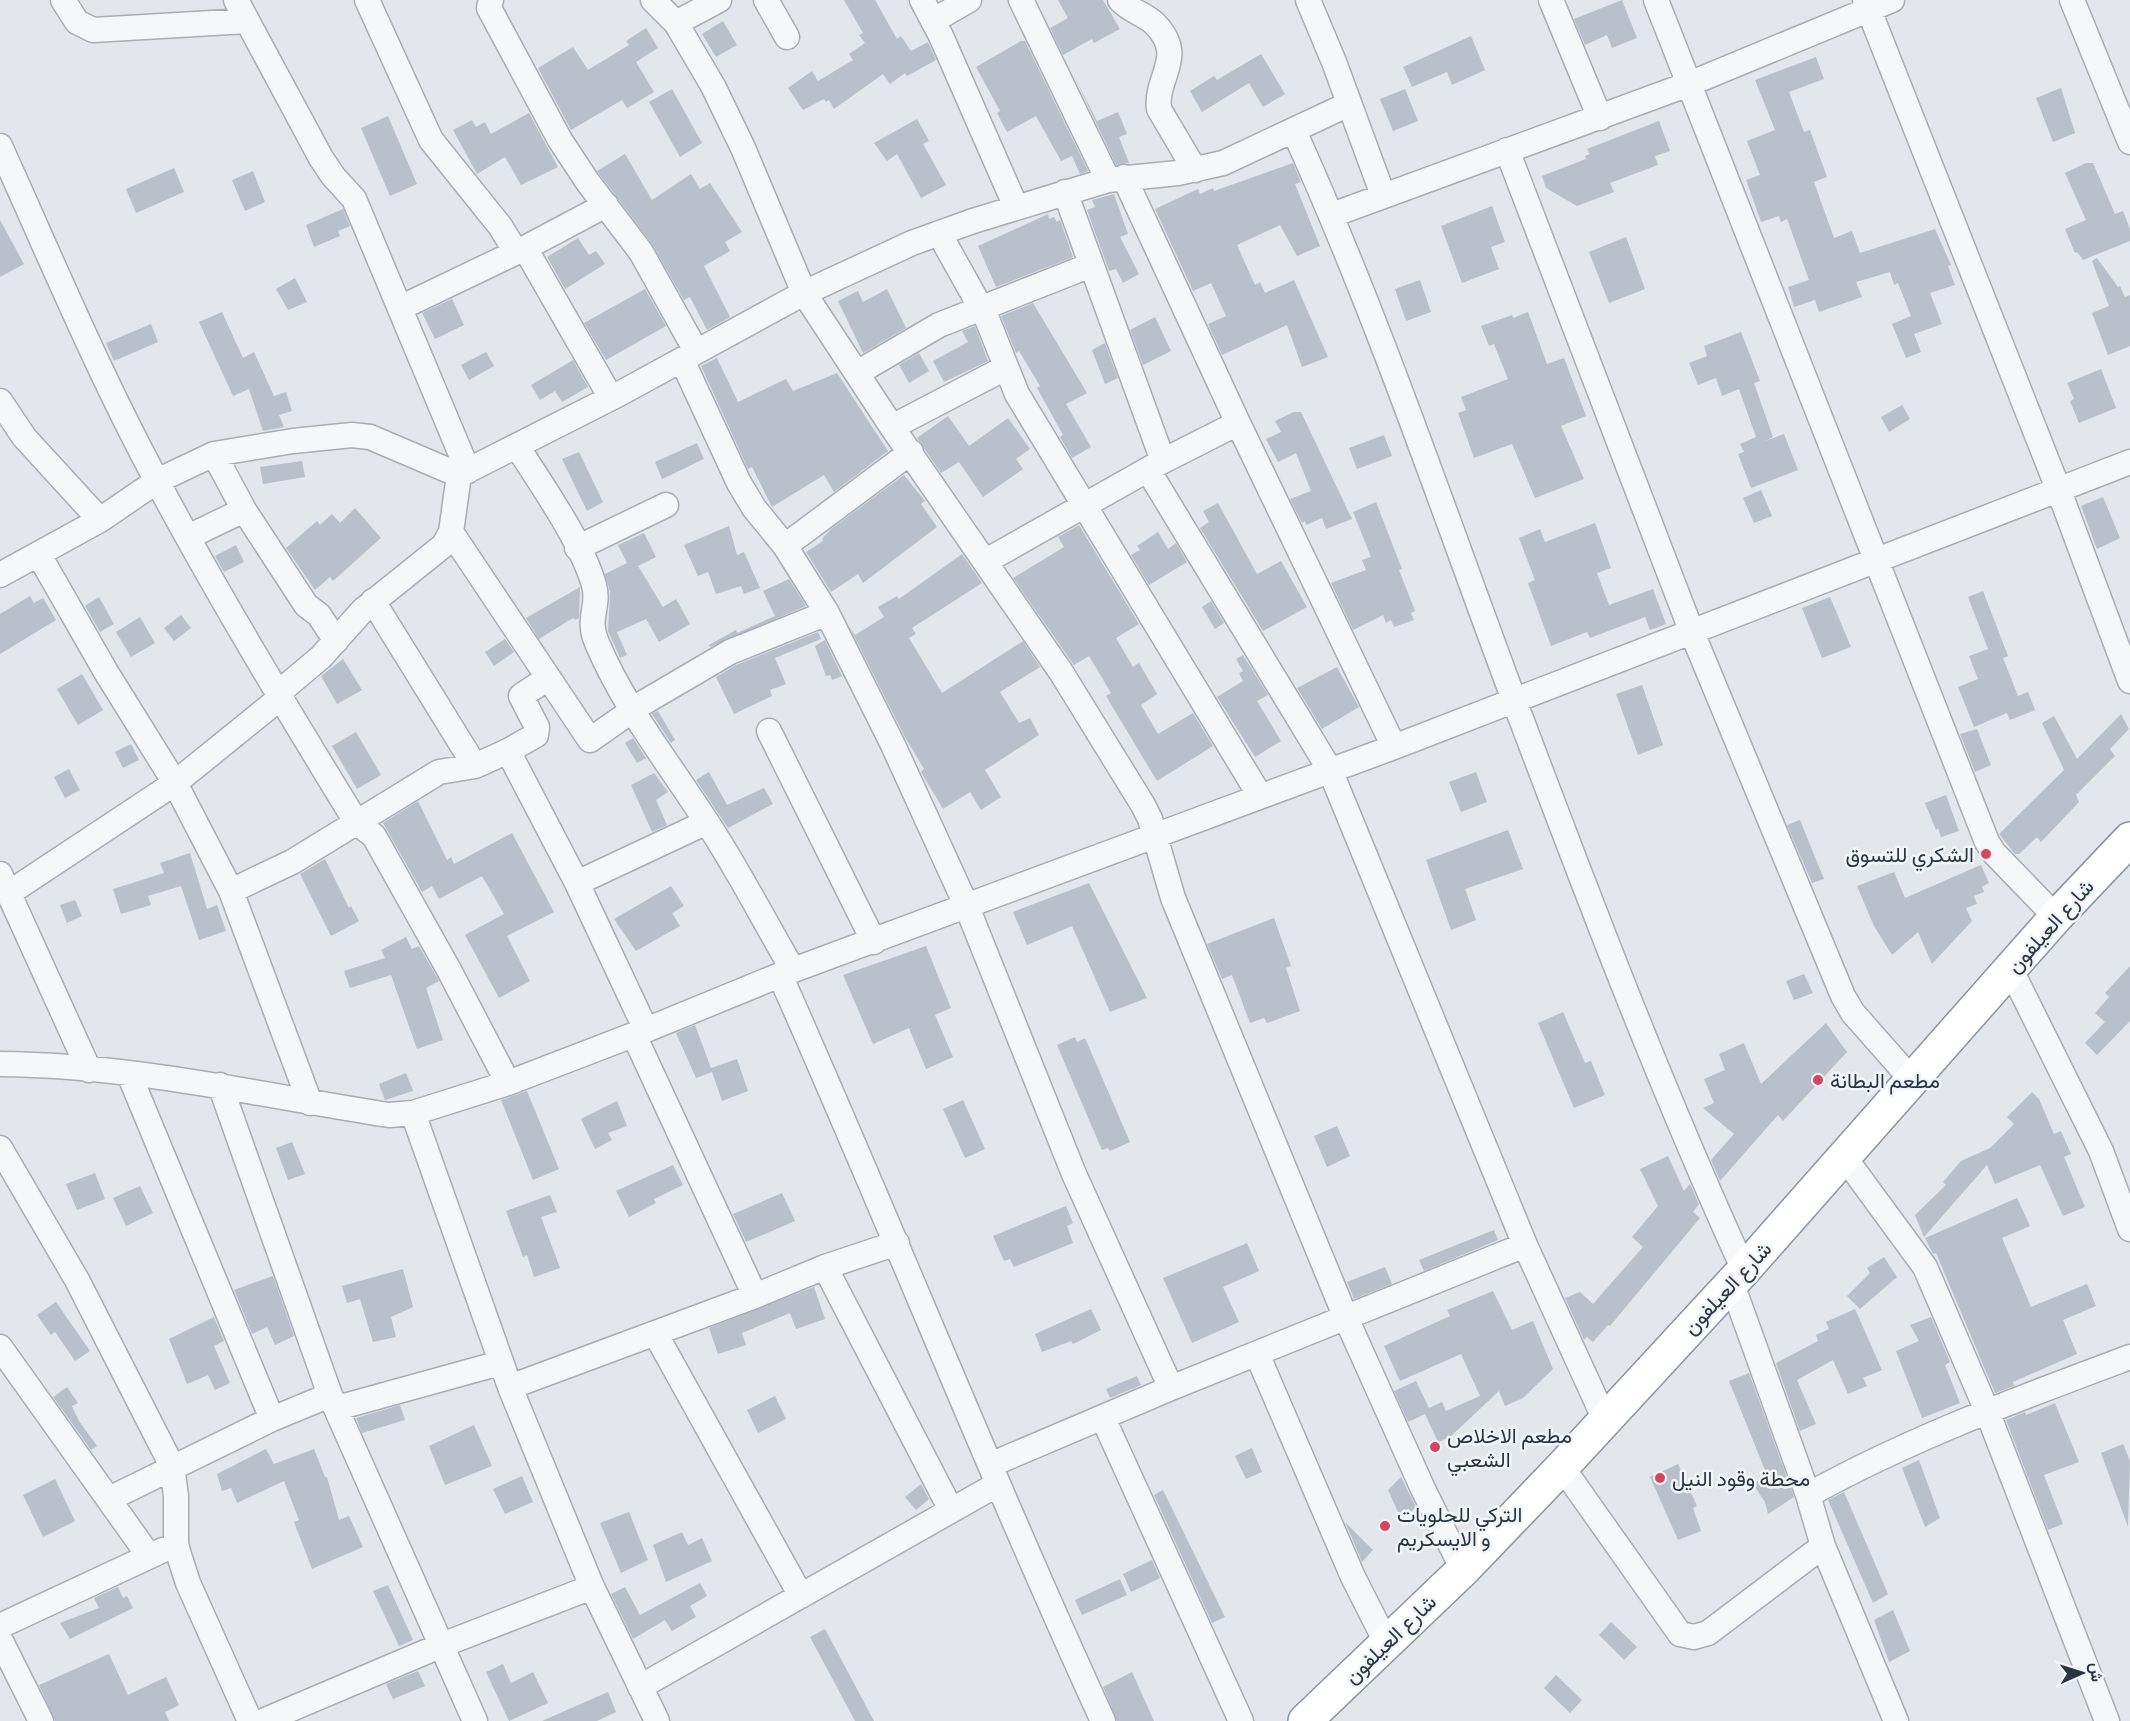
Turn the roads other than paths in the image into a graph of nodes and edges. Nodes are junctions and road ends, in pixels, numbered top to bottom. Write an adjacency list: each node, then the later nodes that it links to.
1 (63, 0): 18 (street)
2 (236, 0): 18 (street)
3 (367, 0): 36 (street)
4 (491, 0): 32 (street)
5 (653, 0): 19 (street)
6 (719, 0): 19 (street)
7 (766, 0): 20 (street)
8 (969, 0): 17 (street)
9 (1021, 0): 29 (street)
10 (1120, 0): 28 (street)
11 (1308, 0): 22 (street)
12 (1551, 0): 23 (street)
13 (1656, 0): 21 (street)
14 (1892, 0): 16 (street)
15 (2073, 0): 25 (street)
16 (1867, 5): 21 (street); 55 (street)
17 (928, 10): 33 (street)
18 (247, 21): 39 (street)
19 (676, 23): 38 (street)
20 (787, 37)
21 (1689, 84): 23 (street); 66 (street)
22 (1349, 104): 24 (street); 31 (street)
23 (1600, 118): 27 (street)
24 (1294, 131): 28 (street); 34 (street)
25 (2130, 142)
26 (0, 146): 54 (street)
27 (1507, 150): 31 (street); 70 (street)
28 (1195, 170): 29 (street)
29 (1116, 178): 30 (street); 46 (street)
30 (1065, 192): 33 (street); 37 (street)
31 (1383, 195): 34 (street)
32 (606, 205): 36 (street); 41 (street)
33 (1016, 207): 35 (street)
34 (1332, 215): 75 (street)
35 (939, 233): 38 (street); 40 (street)
36 (520, 250): 39 (street); 44 (street)
37 (1091, 265): 40 (street); 52 (street)
38 (804, 293): 41 (street); 43 (street)
39 (400, 308): 53 (street)
40 (980, 308): 42 (street); 43 (street)
41 (689, 355): 44 (street); 62 (street)
42 (1005, 368): 47 (street); 57 (street)
43 (857, 373): 47 (street)
44 (611, 398): 48 (street)
45 (0, 400): 59 (street)
46 (1238, 423): 52 (street); 78 (street)
47 (892, 427): 49 (street)
48 (517, 446): 53 (street); 63 (street)
49 (910, 452): 62 (street); 65 (street)
50 (214, 454): 53 (street); 54 (street); 58 (street)
51 (2130, 462): 55 (street)
52 (1156, 466): 57 (street); 81 (street)
53 (463, 473): 60 (street)
54 (157, 481): 59 (street); 61 (street)
55 (2060, 491): 66 (street); 73 (street)
56 (666, 505): 63 (street)
57 (1084, 506): 65 (street); 83 (street)
58 (244, 510): 61 (street); 71 (street)
59 (100, 520): 64 (street)
60 (451, 532): 68 (street); 72 (street)
61 (188, 537): 74 (street)
62 (785, 546): 69 (street)
63 (577, 548): 76 (street)
64 (39, 555): 67 (street); 82 (street)
65 (986, 561): 86 (street)
66 (1875, 561): 70 (street); 92 (street)
67 (0, 575)
68 (373, 601): 71 (street); 80 (street)
69 (827, 613): 76 (street); 91 (street)
70 (1690, 630): 75 (street); 100 (street)
71 (336, 641): 74 (street)
72 (548, 678): 76 (street); 79 (street)
73 (2130, 681)
74 (279, 696): 82 (street); 85 (street)
75 (1514, 699): 78 (street); 111 (street)
76 (631, 711): 84 (street)
77 (769, 731): 93 (street)
78 (1394, 747): 81 (street)
79 (508, 751): 80 (street); 88 (street)
80 (475, 766): 85 (street)
81 (1330, 770): 83 (street); 109 (street)
82 (176, 783): 89 (street); 90 (street)
83 (1260, 796): 86 (street)
84 (707, 822): 88 (street); 95 (street)
85 (357, 823): 90 (street); 101 (street)
86 (1155, 837): 91 (street); 113 (street)
87 (2130, 838): 92 (highway, شارع العيلفون)
88 (577, 883): 96 (street)
89 (5, 884): 98 (street)
90 (231, 891): 103 (street)
91 (967, 907): 93 (street); 120 (street)
92 (2056, 917): 94 (highway, شارع العيلفون)
93 (874, 942): 95 (street)
94 (2011, 970): 100 (highway, شارع العيلفون); 107 (street)
95 (787, 973): 96 (street); 108 (street)
96 (640, 1033): 101 (street); 112 (street)
97 (0, 1064): 98 (street)
98 (89, 1070): 99 (street)
99 (129, 1074): 102 (street); 124 (street)
100 (1913, 1081): 106 (highway, شارع العيلفون)
101 (508, 1083): 104 (street)
102 (220, 1085): 103 (street); 121 (street)
103 (310, 1103): 104 (street)
104 (413, 1113): 118 (street)
105 (0, 1148): 126 (street)
106 (1845, 1158): 111 (highway, شارع العيلفون); 122 (street)
107 (2130, 1228)
108 (897, 1243): 110 (street); 128 (street)
109 (1525, 1245): 113 (street); 125 (street)
110 (825, 1267): 112 (street); 131 (street)
111 (1738, 1277): 125 (highway, شارع العيلفون); 129 (street)
112 (755, 1296): 114 (street)
113 (1346, 1318): 116 (street); 135 (street)
114 (655, 1333): 119 (street); 137 (street)
115 (0, 1347): 130 (street)
116 (1257, 1354): 120 (street); 140 (street)
117 (2130, 1357): 122 (street)
118 (500, 1363): 119 (street); 121 (street)
119 (510, 1387): 136 (street)
120 (1171, 1388): 123 (street)
121 (334, 1402): 124 (street); 141 (street)
122 (1987, 1411): 129 (street); 152 (street)
123 (1103, 1418): 128 (street); 149 (street)
124 (272, 1419): 126 (street)
125 (1605, 1420): 127 (highway, شارع العيلفون)
126 (171, 1466): 130 (street); 132 (street)
127 (1562, 1467): 133 (street); 135 (highway, شارع العيلفون)
128 (994, 1474): 131 (street); 148 (street)
129 (1808, 1495): 133 (street)
130 (110, 1498): 134 (street)
131 (951, 1510): 137 (street)
132 (176, 1544): 134 (street); 144 (street)
133 (1823, 1546): 151 (street)
134 (149, 1556): 138 (street)
135 (1463, 1570): 140 (highway, شارع العيلفون)
136 (592, 1587): 141 (street); 142 (street)
137 (801, 1596): 142 (street)
138 (0, 1626)
139 (0, 1639): 143 (street)
140 (1386, 1642): 150 (highway, شارع العيلفون)
141 (442, 1646): 145 (street); 146 (street)
142 (640, 1687): 147 (street)
143 (41, 1721)
144 (250, 1721)
145 (263, 1721)
146 (475, 1721)
147 (657, 1721)
148 (1103, 1721)
149 (1241, 1721)
150 (1305, 1721)
151 (1896, 1721)
152 (2107, 1721)

